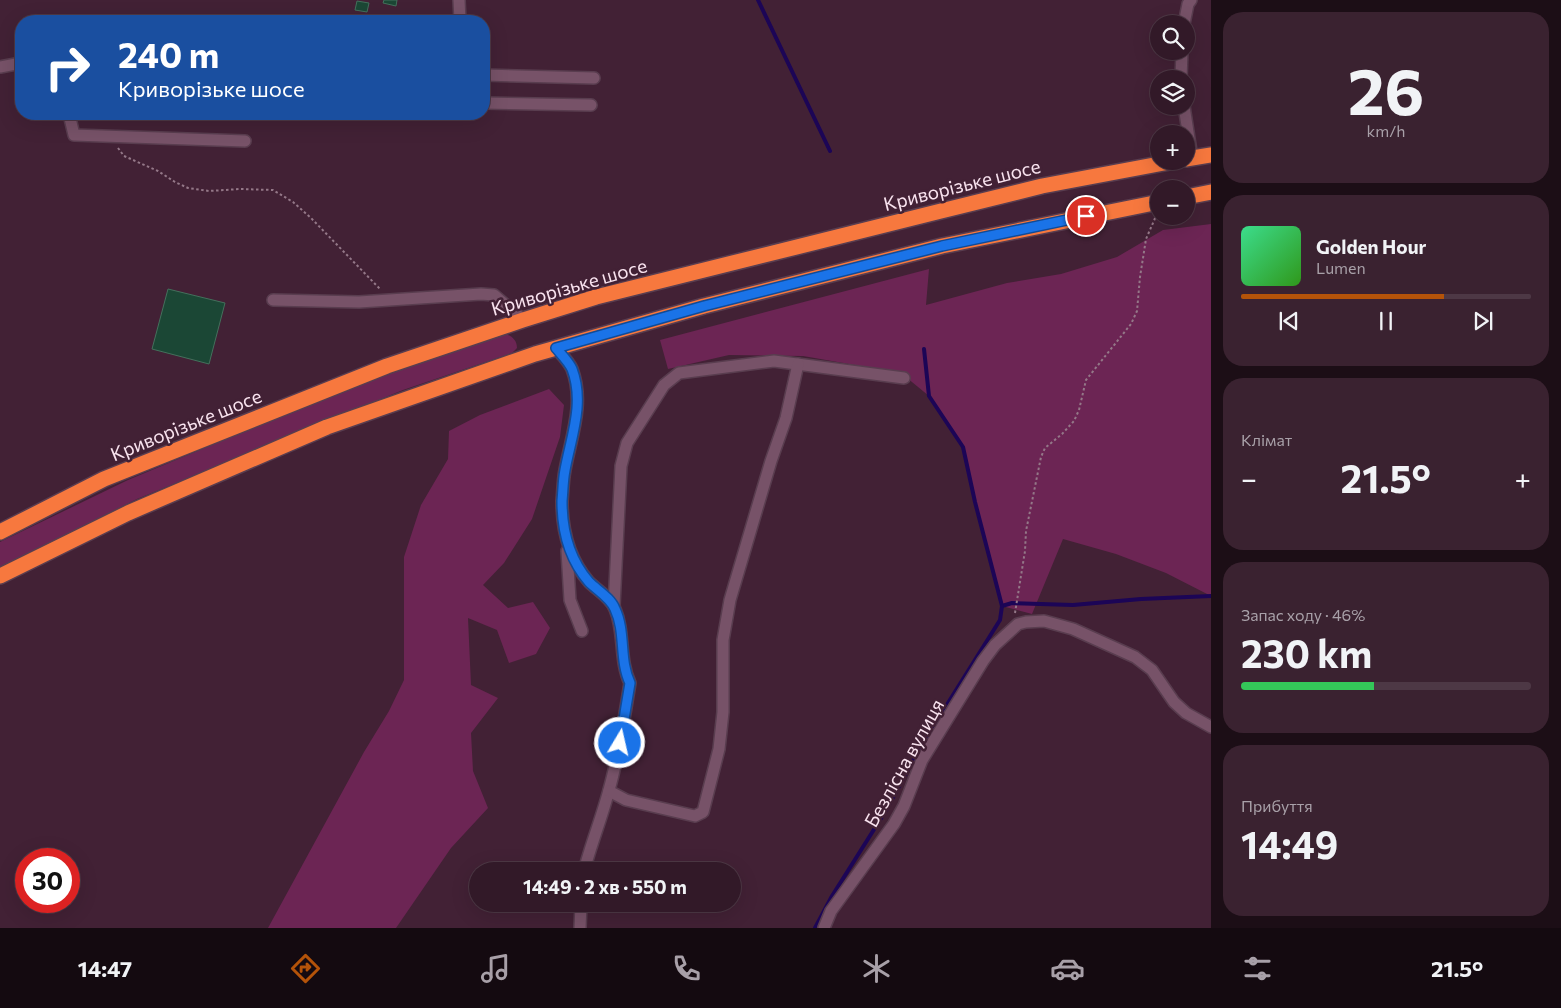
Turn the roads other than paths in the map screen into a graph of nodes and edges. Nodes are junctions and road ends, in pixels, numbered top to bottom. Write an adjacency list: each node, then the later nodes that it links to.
1 (459, 0): 3 (street)
2 (1191, 0): 4 (street)
3 (460, 15)
4 (1186, 15)
5 (15, 65): 6 (street)
6 (0, 67)
7 (490, 75): 8 (street)
8 (594, 78)
9 (490, 103): 10 (street)
10 (591, 105)
11 (70, 120): 12 (street)
12 (244, 141)
13 (1211, 155): 14 (highway)
14 (1195, 158)
15 (1150, 166): 20 (highway, Криворізьке шосе)
16 (1211, 192): 17 (highway)
17 (1195, 195)
18 (1150, 208): 21 (highway)
19 (273, 300): 20 (street)
20 (523, 320): 24 (highway, Криворізьке шосе)
21 (556, 348): 25 (street); 26 (highway)
22 (798, 364): 23 (street); 27 (street); 30 (street)
23 (904, 378)
24 (0, 532)
25 (566, 540): 27 (street); 28 (street)
26 (0, 576)
27 (614, 606): 30 (street)
28 (582, 631)
29 (1211, 727): 34 (street, Безлісна вулиця)
30 (609, 791): 31 (street)
31 (586, 862)
32 (581, 912): 33 (street)
33 (580, 928)
34 (824, 928)

